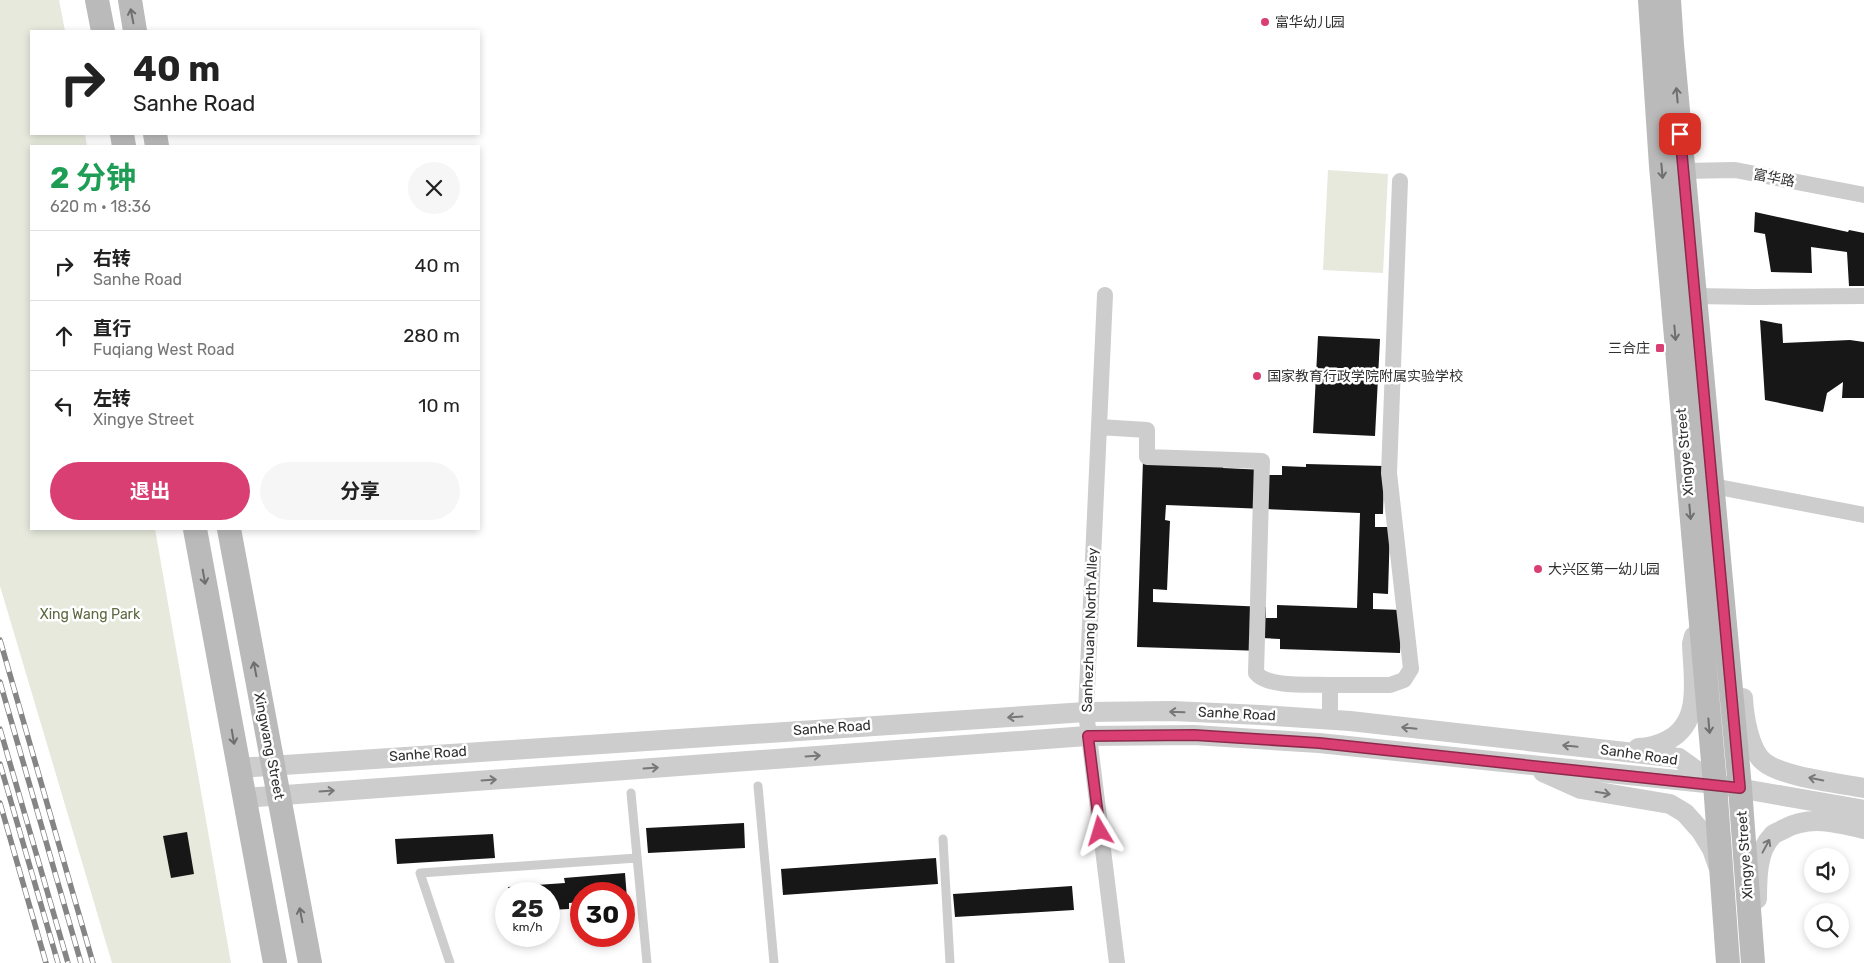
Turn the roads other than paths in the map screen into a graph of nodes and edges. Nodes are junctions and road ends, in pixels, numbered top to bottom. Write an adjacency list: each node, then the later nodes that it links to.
1 (98, 0): 5 (main road)
2 (130, 0): 6 (main road, one-way to 2)
3 (1650, 0): 18 (main road, Xingye Street, one-way to 18)
4 (1669, 0): 7 (main road, Xingye Street, one-way to 4)
5 (103, 30)
6 (135, 30)
7 (1684, 171): 9 (street, 富华路); 11 (main road, Xingye Street)
8 (1400, 181): 20 (street)
9 (1864, 196)
10 (1105, 295): 13 (street, Sanhezhuang North Alley)
11 (1695, 296): 12 (street); 14 (main road, Xingye Street)
12 (1864, 296)
13 (1099, 427): 20 (street); 21 (street, Sanhezhuang North Alley)
14 (1712, 486): 15 (street); 19 (main road, Xingye Street)
15 (1864, 515)
16 (195, 530): 27 (main road, one-way to 27)
17 (228, 530): 25 (main road, Xingwang Street, one-way to 17)
18 (1698, 609): 24 (street); 28 (main road, Xingye Street, one-way to 28)
19 (1728, 654): 30 (main road, Xingye Street); 31 (street, one-way to 19)
20 (1330, 685): 22 (street)
21 (1086, 712): 22 (street, Sanhe Road, one-way to 21); 23 (street, Sanhezhuang North Alley); 25 (street, Sanhe Road, one-way to 25)
22 (1330, 720): 24 (street, Sanhe Road, one-way to 22)
23 (1088, 736): 26 (street, Sanhe Road); 33 (street, Sanhe Road, one-way to 23); 46 (street, Sanhezhuang North Alley)
24 (1597, 749): 28 (street, Sanhe Road)
25 (273, 764): 27 (street, Sanhe Road); 33 (main road, Xingwang Street)
26 (1525, 765): 28 (street, Sanhe Road); 39 (street, one-way to 39)
27 (239, 768): 34 (main road)
28 (1715, 784): 30 (street); 39 (main road, Xingye Street)
29 (758, 786): 44 (lane)
30 (1740, 788): 35 (street); 48 (main road, Xingye Street)
31 (1864, 788)
32 (631, 793): 38 (lane)
33 (278, 795): 34 (street, Sanhe Road); 41 (main road, Xingwang Street, one-way to 33)
34 (245, 798): 40 (main road)
35 (1864, 810)
36 (1864, 830): 48 (street, one-way to 36)
37 (943, 839): 45 (lane)
38 (637, 858): 42 (lane); 43 (lane)
39 (1721, 874): 47 (main road, Xingye Street)
40 (275, 963)
41 (310, 963)
42 (450, 963)
43 (647, 963)
44 (774, 963)
45 (950, 963)
46 (1117, 963)
47 (1728, 963)
48 (1755, 963)

